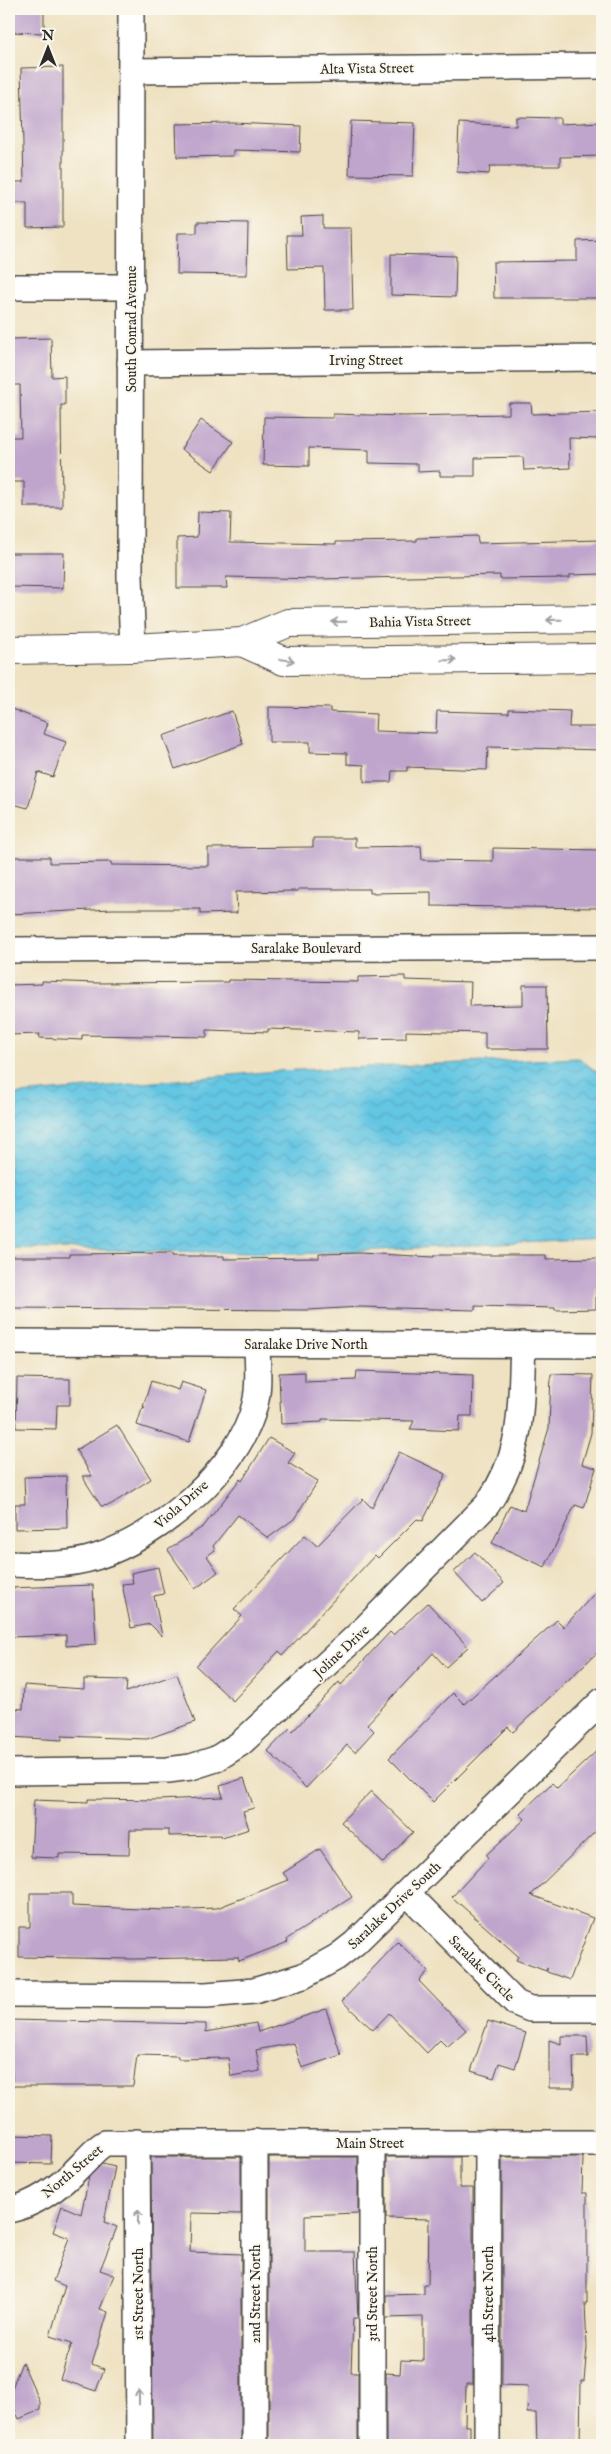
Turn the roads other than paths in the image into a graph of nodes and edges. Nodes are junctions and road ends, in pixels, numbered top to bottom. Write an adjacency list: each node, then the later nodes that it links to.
1 (131, 9): 3 (street, South Conrad Avenue)
2 (602, 66): 3 (street, Alta Vista Street)
3 (131, 71): 5 (street, South Conrad Avenue)
4 (9, 287): 5 (street)
5 (132, 287): 7 (street, South Conrad Avenue)
6 (602, 358): 7 (street, Irving Street)
7 (130, 363): 10 (street, South Conrad Avenue)
8 (602, 619): 9 (street, Bahia Vista Street, one-way to 9)
9 (242, 642): 10 (street, Bahia Vista Street); 12 (street, Bahia Vista Street, one-way to 12)
10 (133, 648): 11 (street, Bahia Vista Street)
11 (9, 650)
12 (602, 658)
13 (602, 947): 14 (street, Saralake Boulevard)
14 (9, 950)
15 (9, 1342): 16 (street, Saralake Drive North)
16 (257, 1343): 17 (street, Saralake Drive North); 19 (street, Viola Drive)
17 (523, 1344): 18 (street, Saralake Drive North); 21 (street, Joline Drive)
18 (602, 1345)
19 (9, 1564)
20 (602, 1701): 22 (street, Saralake Drive South)
21 (9, 1772)
22 (408, 1894): 23 (street, Saralake Drive South); 24 (street, Saralake Circle)
23 (9, 1994)
24 (602, 2009)
25 (137, 2142): 26 (street, Main Street); 30 (street, North Street); 31 (street, 1st Street North, one-way to 25)
26 (255, 2142): 28 (street, Main Street); 32 (street, 2nd Street North)
27 (488, 2142): 28 (street, Main Street); 29 (street, Main Street); 34 (street, 4th Street North)
28 (372, 2143): 33 (street, 3rd Street North)
29 (602, 2143)
30 (9, 2210)
31 (139, 2445)
32 (255, 2445)
33 (372, 2445)
34 (487, 2445)

